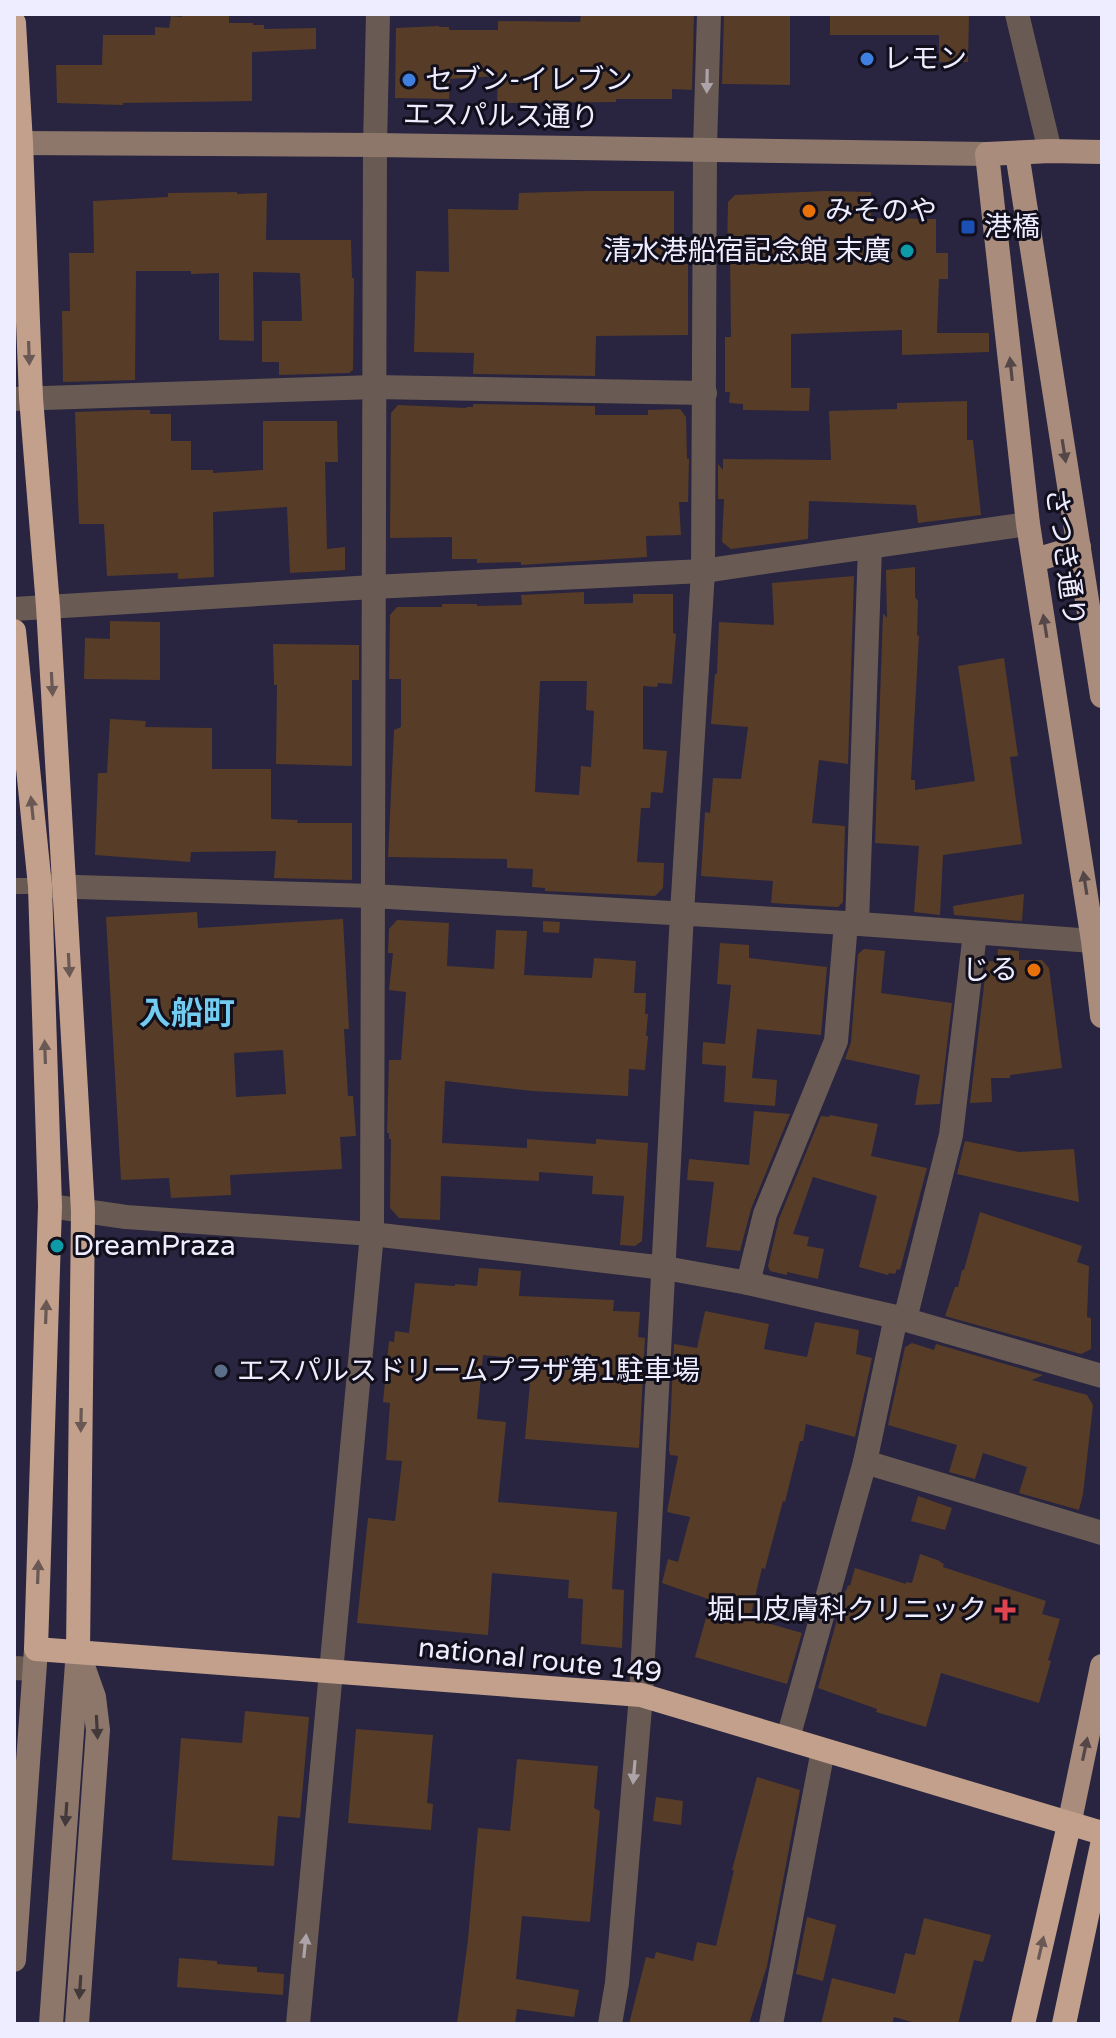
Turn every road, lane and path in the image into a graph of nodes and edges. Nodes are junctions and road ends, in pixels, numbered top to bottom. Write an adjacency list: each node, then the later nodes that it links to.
1 (378, 14): 6 (street)
2 (709, 14): 7 (street, one-way to 7)
3 (1017, 14): 8 (street)
4 (14, 23): 5 (highway)
5 (17, 143): 6 (street, エスパルス通り); 14 (highway, one-way to 14)
6 (375, 145): 7 (street, エスパルス通り); 12 (street)
7 (705, 148): 11 (street, エスパルス通り); 13 (street)
8 (1058, 151): 9 (main road); 10 (main road)
9 (1102, 152)
10 (1017, 153): 11 (main road); 17 (main road, さつき通り, one-way to 17)
11 (987, 154): 15 (main road, さつき通り, one-way to 11)
12 (375, 387): 13 (street); 14 (street); 21 (street)
13 (705, 393): 19 (street)
14 (22, 399): 22 (highway)
15 (1028, 524): 16 (street); 18 (main road, さつき通り)
16 (870, 547): 19 (street); 30 (street)
17 (1079, 547): 18 (main road); 20 (main road, さつき通り)
18 (1035, 560): 32 (main road, さつき通り, one-way to 18)
19 (703, 571): 21 (street); 29 (street)
20 (1093, 574): 25 (main road, さつき通り)
21 (373, 587): 22 (street); 28 (street)
22 (48, 606): 23 (street); 27 (highway, one-way to 27)
23 (14, 609)
24 (14, 631): 27 (highway, one-way to 24)
25 (1102, 696)
26 (14, 886): 27 (lane)
27 (52, 886): 28 (street); 34 (highway, one-way to 27); 35 (highway, one-way to 35)
28 (372, 896): 29 (street); 36 (street)
29 (682, 913): 30 (street); 37 (street)
30 (851, 923): 31 (street); 38 (street)
31 (975, 933): 32 (street); 39 (street)
32 (1098, 940): 33 (main road, さつき通り)
33 (1102, 1016)
34 (50, 1206): 35 (street); 44 (highway, one-way to 34)
35 (83, 1211): 36 (street); 43 (highway, one-way to 43)
36 (372, 1234): 37 (street); 46 (street)
37 (665, 1268): 38 (street); 47 (street)
38 (748, 1283): 39 (street)
39 (900, 1318): 40 (street); 41 (street)
40 (1102, 1376)
41 (865, 1462): 42 (street); 48 (street)
42 (1102, 1533)
43 (78, 1652): 44 (highway, national route 149); 46 (highway, national route 149); 56 (street, one-way to 56); 57 (street, one-way to 57)
44 (28, 1662): 50 (street)
45 (1102, 1666): 52 (main road, one-way to 45)
46 (332, 1671): 47 (highway, national route 149); 58 (street, one-way to 46)
47 (641, 1695): 48 (highway, national route 149); 59 (street, one-way to 59)
48 (788, 1738): 49 (highway, national route 149)
49 (823, 1750): 52 (highway, national route 149); 60 (street)
50 (25, 1784): 51 (street); 55 (street)
51 (14, 1813)
52 (1069, 1825): 53 (highway, national route 149); 61 (highway, one-way to 52)
53 (1102, 1833)
54 (1102, 1845): 62 (highway)
55 (14, 1960)
56 (51, 2024)
57 (77, 2024)
58 (298, 2024)
59 (610, 2024)
60 (771, 2024)
61 (1023, 2024)
62 (1064, 2024)

